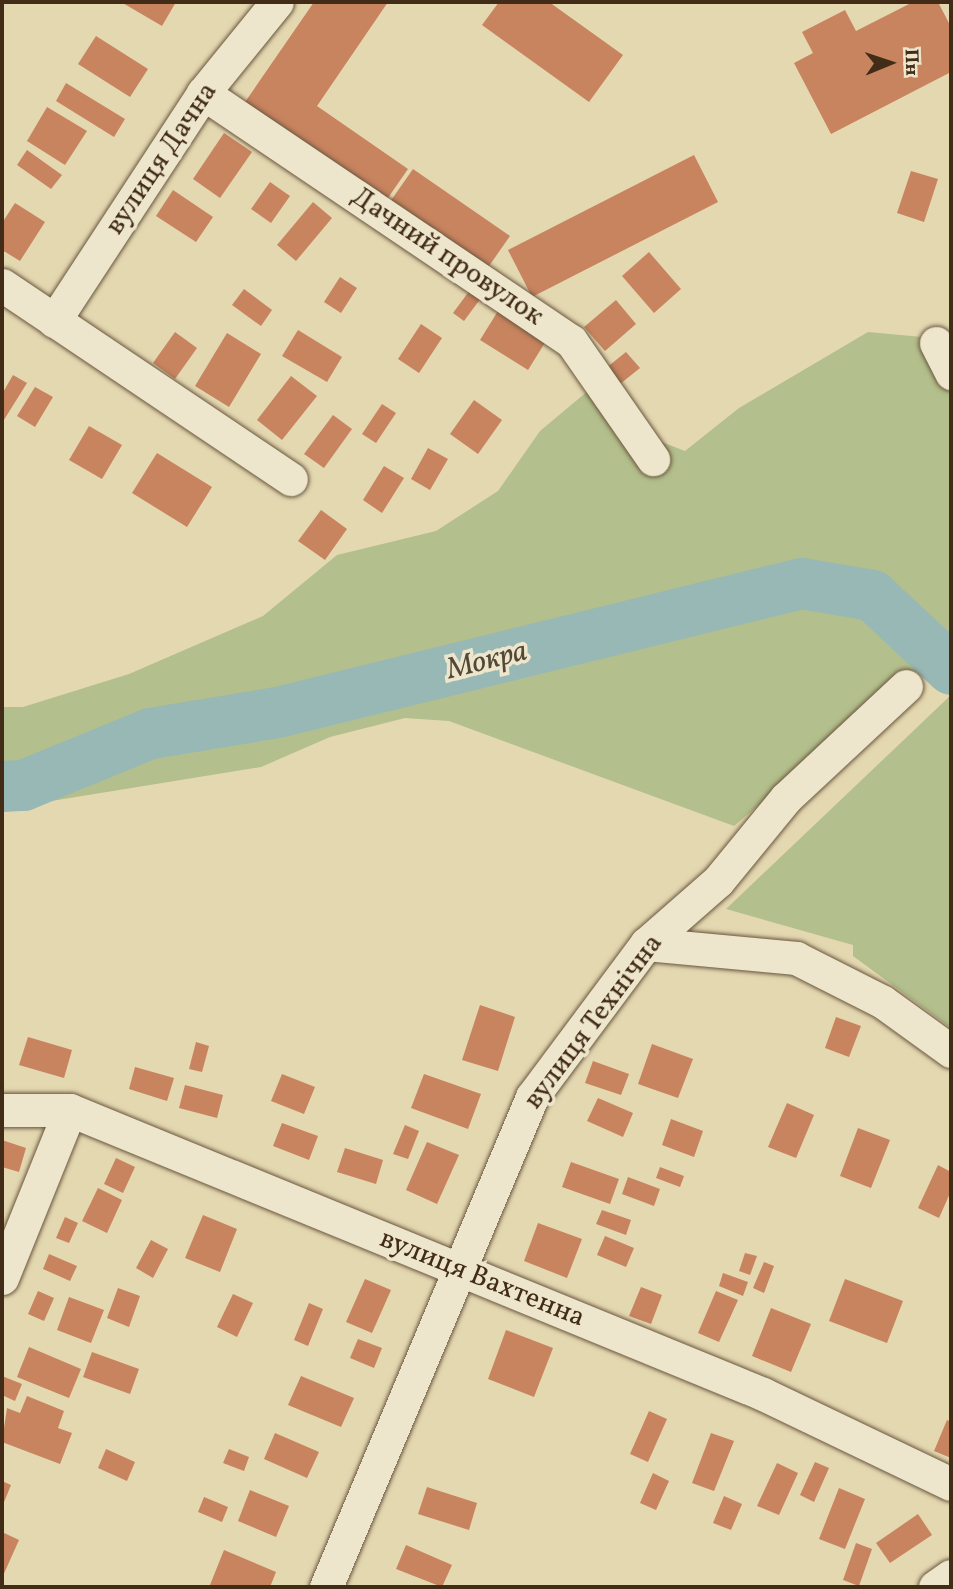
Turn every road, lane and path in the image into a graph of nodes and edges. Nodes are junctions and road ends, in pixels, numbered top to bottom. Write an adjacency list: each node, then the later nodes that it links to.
1 (277, 2): 2 (street, вулиця Дачна)
2 (204, 93): 4 (street, вулиця Дачна); 7 (street, Дачний провулок)
3 (2, 285): 4 (street)
4 (54, 321): 8 (street)
5 (936, 343): 6 (street)
6 (951, 373)
7 (653, 459)
8 (291, 479)
9 (906, 686): 10 (street, вулиця Технічна)
10 (646, 944): 11 (street); 14 (street, вулиця Технічна)
11 (951, 1051)
12 (2, 1110): 13 (street, вулиця Вахтенна)
13 (70, 1110): 14 (street, вулиця Вахтенна); 15 (street)
14 (457, 1268): 16 (street, вулиця Вахтенна); 18 (street, вулиця Технічна)
15 (2, 1278)
16 (951, 1484)
17 (951, 1576): 19 (street)
18 (326, 1587)
19 (935, 1587)

